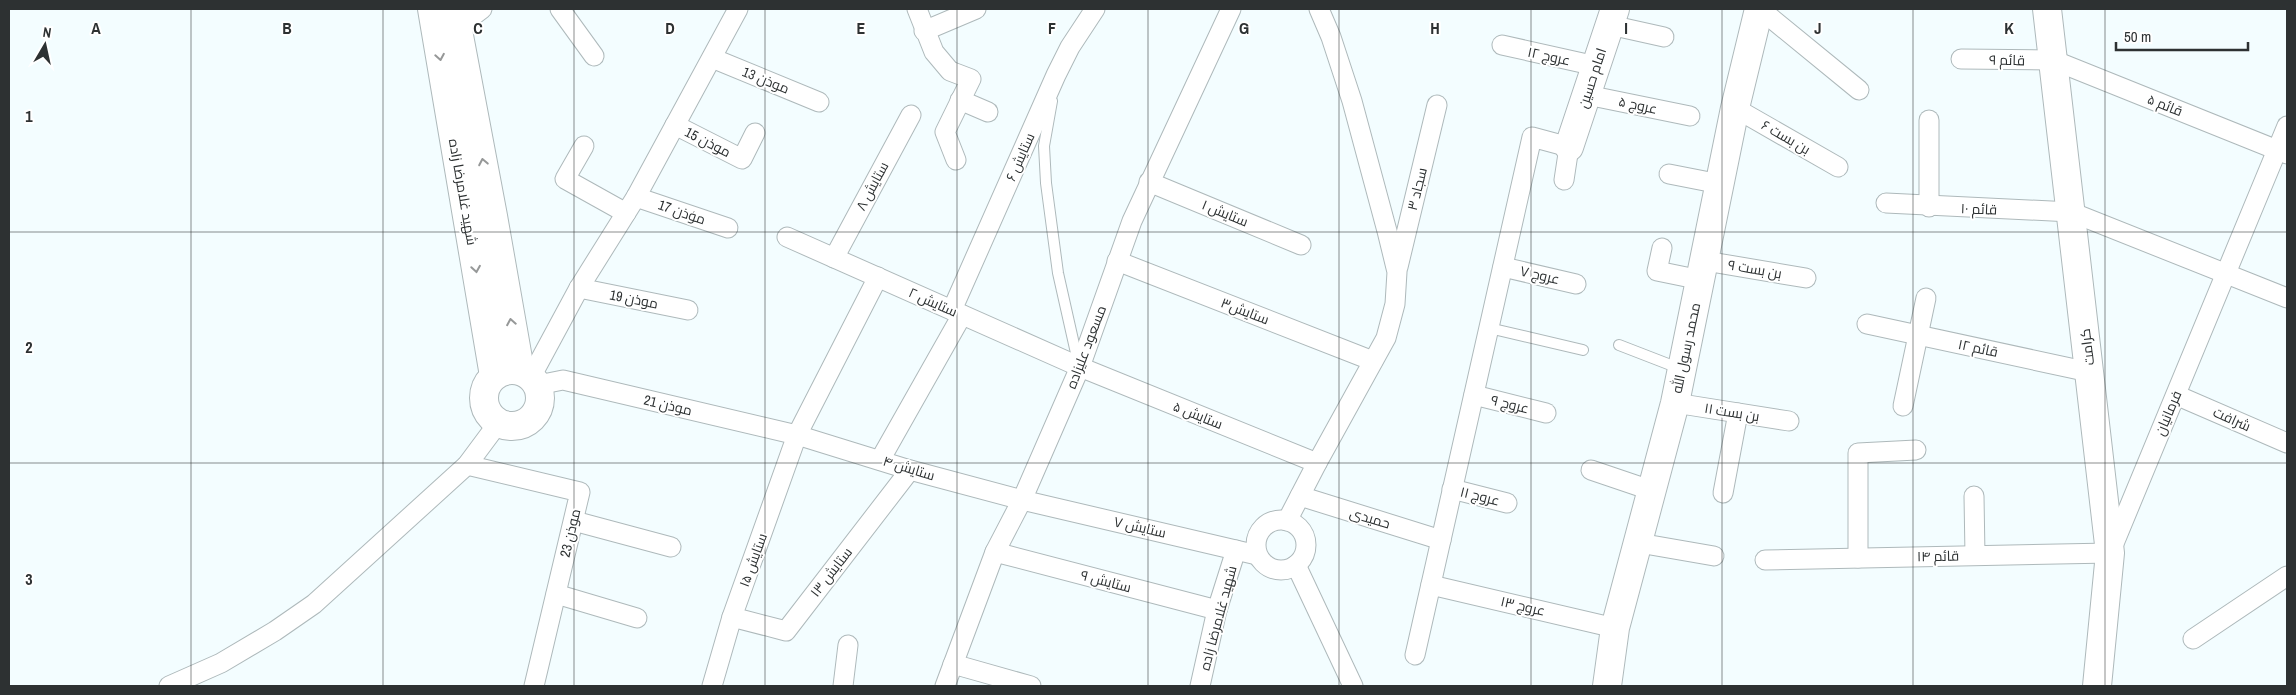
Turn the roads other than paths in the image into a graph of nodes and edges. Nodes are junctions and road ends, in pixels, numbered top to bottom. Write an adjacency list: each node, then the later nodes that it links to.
1 (432, 9): 77 (street, شهید غلامرضا زاده, one-way to 77)
2 (482, 9): 13 (street)
3 (560, 9): 17 (street)
4 (738, 9): 18 (street)
5 (917, 9): 14 (street)
6 (976, 9): 14 (street)
7 (1095, 9): 22 (street, ستایش ۶)
8 (1231, 9): 43 (street, مسعود علیزاده)
9 (1319, 9): 58 (street)
10 (1759, 9): 23 (street); 28 (street, محمد رسول الله)
11 (2047, 9): 20 (street, کرامت)
12 (1613, 17): 15 (street); 21 (street, امام حسین)
13 (456, 18): 77 (street, شهید غلامرضا زاده, one-way to 13)
14 (924, 31): 25 (street)
15 (1664, 37)
16 (1502, 45): 21 (street, عروج ۱۲)
17 (594, 56)
18 (712, 58): 26 (street, موذن 13); 33 (street)
19 (1961, 59): 20 (street, قائم ۹)
20 (2054, 60): 38 (street, قائم ۵); 48 (street, کرامت)
21 (1596, 66): 24 (street, امام حسین)
22 (1056, 75): 67 (street, ستایش ۶); 74 (lane)
23 (1859, 90)
24 (1587, 94): 31 (street, عروج ۵); 37 (street, امام حسین)
25 (960, 100): 29 (street); 39 (street)
26 (819, 102)
27 (1437, 106): 58 (street, سجاد ۳)
28 (1735, 108): 40 (street, بن بست ۶); 44 (street, محمد رسول الله)
29 (988, 112)
30 (911, 115): 54 (street, ستایش ۸)
31 (1690, 116)
32 (1930, 120): 47 (street)
33 (675, 125): 35 (street, موذن 15); 45 (street)
34 (2287, 126): 38 (street, فرمانیان)
35 (755, 134)
36 (584, 146): 49 (street)
37 (1569, 147): 42 (street); 56 (street)
38 (2282, 152): 59 (street, فرمانیان)
39 (956, 160)
40 (1838, 167)
41 (1669, 174): 44 (street)
42 (1564, 180)
43 (1149, 182): 52 (street, ستایش ۱); 55 (street, مسعود علیزاده)
44 (1720, 184): 57 (street, محمد رسول الله)
45 (636, 197): 49 (street); 50 (street, موٰذن 17)
46 (1886, 204): 47 (street, قائم ۱۰)
47 (1929, 207): 48 (street, قائم ۱۰)
48 (2071, 212): 59 (street); 76 (street, کرامت)
49 (626, 214): 63 (street)
50 (728, 228)
51 (787, 237): 54 (street, ستایش ۲)
52 (1301, 245)
53 (1662, 248): 57 (street, بن بست ۹)
54 (834, 258): 60 (street, ستایش ۲)
55 (1117, 261): 73 (street, ستایش۳); 74 (street, مسعود علیزاده)
56 (1503, 266): 62 (street, عروج ۷); 69 (street)
57 (1703, 270): 61 (street, بن بست ۹); 75 (street, محمد رسول الله)
58 (1397, 272): 73 (street)
59 (2226, 274): 65 (street); 78 (street, فرمانیان)
60 (878, 277): 67 (street, ستایش ۲); 86 (street)
61 (1806, 278)
62 (1576, 284)
63 (579, 288): 66 (street, موذن 19); 77 (street)
64 (1926, 298): 70 (street)
65 (2287, 298)
66 (688, 310)
67 (957, 313): 74 (street, ستایش ۲); 89 (street)
68 (1867, 324): 70 (street, قائم ۱۲)
69 (1489, 328): 72 (lane); 79 (street)
70 (1917, 335): 76 (street, قائم ۱۲); 81 (street)
71 (1619, 345): 75 (lane)
72 (1583, 350)
73 (1373, 361): 90 (street)
74 (1080, 367): 90 (street, ستایش ۵); 99 (street, مسعود علیزاده)
75 (1682, 369): 80 (street, محمد رسول الله)
76 (2089, 372): 108 (street, کرامت)
77 (521, 377): 85 (street); 85 (street); 86 (street, موذن 21)
78 (2176, 394): 87 (street, شرافت); 108 (street, فرمانیان)
79 (1474, 395): 82 (street, عروج ۹); 94 (street)
80 (1675, 403): 83 (street, بن بست ۱۱); 95 (street, محمد رسول الله)
81 (1903, 406)
82 (1546, 413)
83 (1738, 413): 84 (street, بن بست ۱۱); 96 (street)
84 (1789, 421)
85 (499, 422): 91 (street)
86 (797, 435): 89 (street, ستایش ۴); 119 (street, ستایش ۱۵)
87 (2287, 443)
88 (1916, 450): 112 (street)
89 (880, 460): 92 (street, ستایش ۴)
90 (1317, 463): 97 (street)
91 (467, 466): 102 (street, موذن 23); 126 (street)
92 (910, 470): 99 (street, ستایش ۴); 119 (street, ستایش ۱۳)
93 (1591, 470): 95 (street)
94 (1452, 489): 100 (street, عروج ۱۱); 103 (street)
95 (1653, 491): 104 (street, محمد رسول الله)
96 (1723, 493)
97 (1300, 496): 101 (street); 103 (street, حمیدی)
98 (1974, 496): 110 (street)
99 (1022, 500): 106 (street, ستایش ۷); 107 (street, مسعود علیزاده)
100 (1507, 503)
101 (1287, 520): 109 (street); 114 (street)
102 (574, 521): 105 (street); 117 (street, موذن 23)
103 (1441, 540): 116 (street)
104 (1638, 543): 111 (street); 121 (street, محمد رسول الله)
105 (671, 547)
106 (1236, 550): 109 (street, ستایش ۷); 118 (street, شهید غلامرضا زاده)
107 (995, 552): 118 (street, ستایش ۹); 125 (street, مسعود علیزاده)
108 (2110, 553): 110 (street, قائم ۱۴); 135 (street, کرامت)
109 (1257, 555): 114 (street)
110 (1975, 555): 112 (street, قائم ۱۴)
111 (1714, 556)
112 (1858, 558): 113 (street, قائم ۱۴)
113 (1765, 560)
114 (1296, 565): 133 (street)
115 (2287, 576): 122 (street)
116 (1431, 585): 121 (street, عروج ۱۳); 124 (street)
117 (556, 594): 120 (street); 127 (street, موذن 23)
118 (1217, 610): 132 (street, شهید غلامرضا زاده)
119 (732, 617): 128 (street, ستایش ۱۵)
120 (637, 618)
121 (1615, 628): 134 (street, محمد رسول الله)
122 (2193, 639)
123 (848, 646): 129 (street)
124 (1416, 655)
125 (953, 664): 130 (street, مسعود علیزاده); 131 (street)
126 (169, 686)
127 (534, 686)
128 (712, 686)
129 (843, 686)
130 (945, 686)
131 (1031, 686)
132 (1200, 686)
133 (1353, 686)
134 (1607, 686)
135 (2097, 686)

